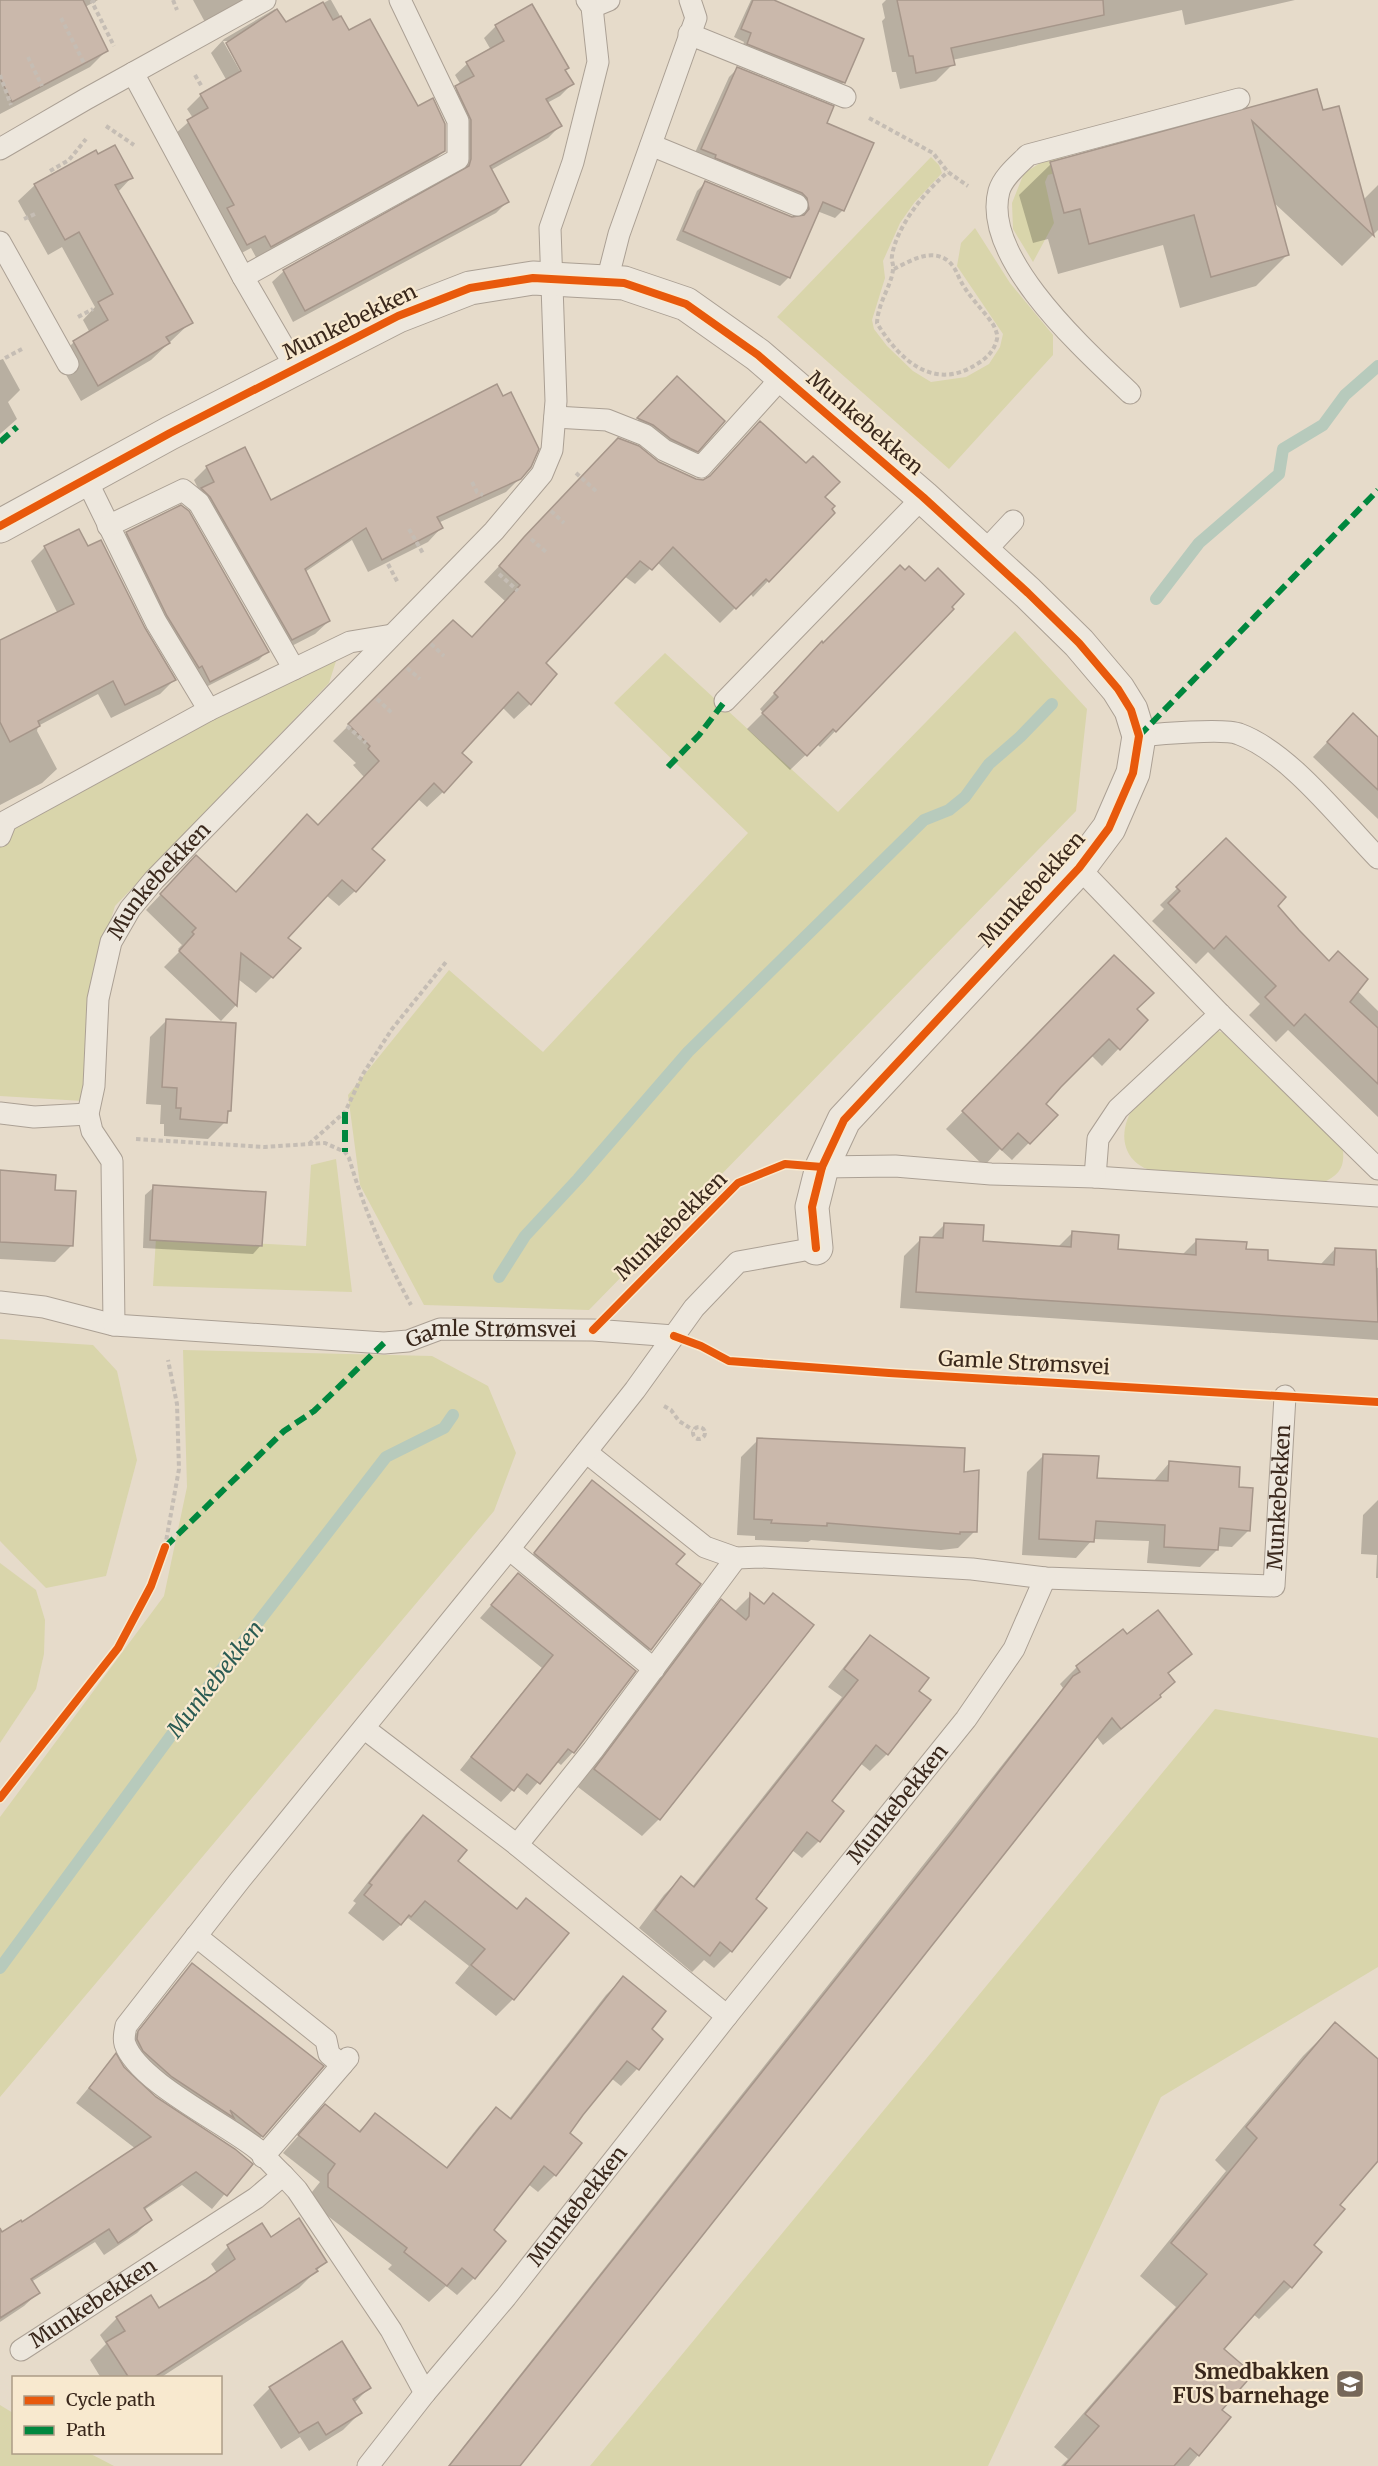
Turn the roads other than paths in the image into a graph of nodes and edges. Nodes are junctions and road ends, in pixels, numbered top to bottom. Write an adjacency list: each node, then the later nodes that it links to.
1 (265, 0): 6 (lane)
2 (400, 0): 13 (lane)
3 (690, 0): 5 (lane)
4 (596, 2): 14 (lane, Munkebekken)
5 (689, 34): 7 (lane); 9 (lane)
6 (133, 73): 10 (lane); 13 (lane)
7 (845, 97)
8 (1239, 99): 19 (lane)
9 (651, 145): 11 (lane); 15 (lane)
10 (0, 149)
11 (797, 204)
12 (0, 242): 16 (lane)
13 (243, 277): 17 (lane)
14 (551, 278): 15 (street, Munkebekken); 17 (street, Munkebekken); 20 (lane, Munkebekken)
15 (607, 281): 18 (street, Munkebekken)
16 (68, 363)
17 (296, 368): 21 (street, Munkebekken)
18 (783, 376): 20 (lane); 22 (street, Munkebekken)
19 (1130, 393)
20 (555, 417): 27 (lane, Munkebekken)
21 (86, 479): 24 (street, Munkebekken); 25 (lane)
22 (923, 497): 26 (street, Munkebekken); 29 (lane, Munkebekken)
23 (1013, 521): 26 (lane)
24 (0, 526)
25 (108, 526): 28 (lane); 30 (lane)
26 (984, 552): 31 (street, Munkebekken)
27 (392, 635): 28 (lane); 37 (lane, Munkebekken)
28 (294, 669): 30 (lane)
29 (725, 701)
30 (208, 710): 32 (lane)
31 (1138, 736): 33 (lane); 34 (street, Munkebekken)
32 (0, 836)
33 (1378, 858)
34 (1079, 868): 35 (lane, Munkebekken); 38 (street, Munkebekken)
35 (1220, 1014): 39 (lane, Munkebekken); 40 (lane)
36 (0, 1113): 37 (lane)
37 (88, 1114): 44 (lane)
38 (822, 1167): 40 (lane); 42 (street, Munkebekken)
39 (1378, 1169)
40 (1095, 1177): 41 (lane)
41 (1378, 1196)
42 (816, 1248): 45 (lane, Munkebekken)
43 (0, 1302): 44 (lane, Gamle Strømsvei)
44 (114, 1325): 45 (lane, Gamle Strømsvei)
45 (674, 1336): 47 (lane, Munkebekken)
46 (1285, 1396): 50 (lane, Munkebekken)
47 (586, 1452): 48 (lane, Munkebekken); 49 (lane, Munkebekken)
48 (509, 1550): 51 (lane); 52 (lane, Munkebekken)
49 (736, 1558): 50 (lane, Munkebekken); 51 (lane)
50 (1045, 1578): 55 (lane, Munkebekken)
51 (654, 1669): 53 (lane)
52 (365, 1729): 53 (lane); 54 (lane, Munkebekken)
53 (517, 1845): 55 (lane)
54 (196, 1935): 56 (lane, Munkebekken); 56 (lane)
55 (727, 2016): 59 (lane, Munkebekken)
56 (263, 2157): 57 (lane, Munkebekken)
57 (283, 2175): 58 (lane, Munkebekken); 59 (lane, Munkebekken)
58 (21, 2350)
59 (425, 2392): 60 (lane, Munkebekken)
60 (368, 2466)

